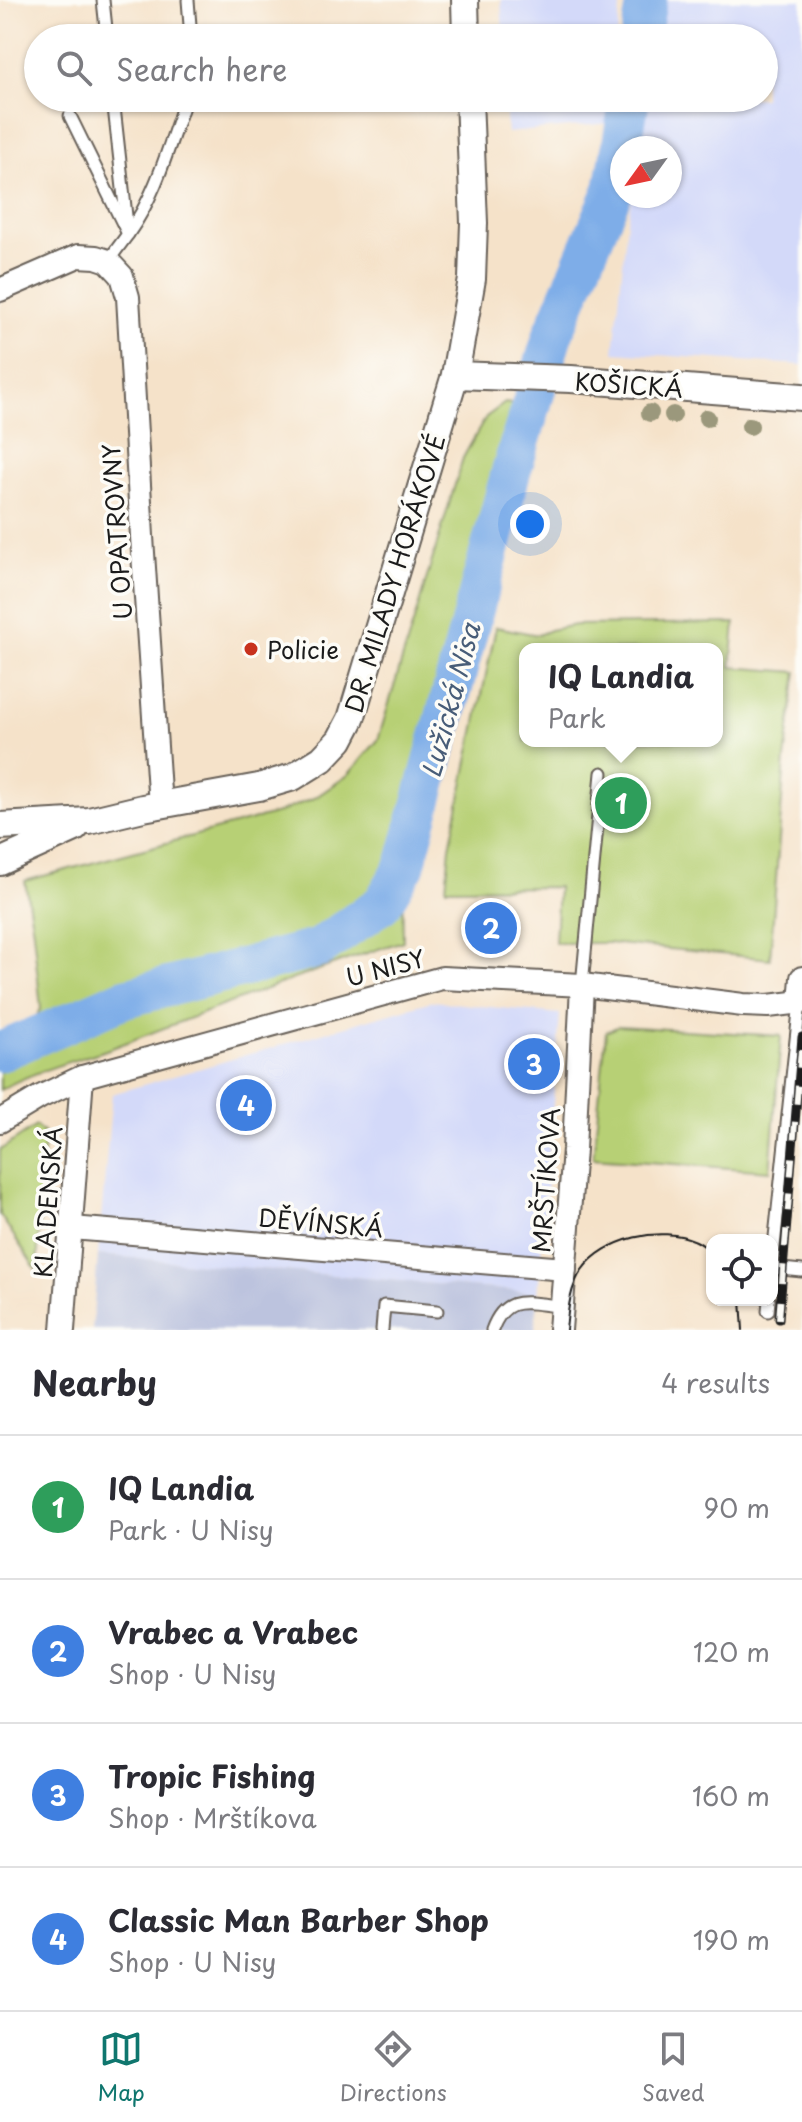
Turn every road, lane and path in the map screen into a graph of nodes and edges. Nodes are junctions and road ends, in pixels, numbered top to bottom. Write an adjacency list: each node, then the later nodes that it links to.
1 (103, 0): 4 (lane)
2 (188, 0): 5 (lane)
3 (465, 0): 6 (street)
4 (106, 24)
5 (190, 24)
6 (466, 24)
7 (115, 112): 11 (lane)
8 (181, 112): 11 (lane)
9 (470, 112): 14 (street, DR. MILADY HORÁKOVÉ)
10 (70, 116): 11 (lane)
11 (128, 234): 12 (lane)
12 (108, 261): 13 (street); 17 (street, U OPATROVNY)
13 (0, 290)
14 (455, 375): 15 (street, KOŠICKÁ); 17 (street, DR. MILADY HORÁKOVÉ)
15 (802, 397)
16 (602, 773): 22 (lane)
17 (160, 806): 18 (street, DR. MILADY HORÁKOVÉ)
18 (89, 821): 19 (street, DR. MILADY HORÁKOVÉ); 20 (street)
19 (0, 826)
20 (0, 862)
21 (802, 978): 23 (street)
22 (582, 985): 23 (street, U NISY); 24 (street, U NISY); 29 (street, MRŠTÍKOVA)
23 (801, 1002): 27 (lane)
24 (82, 1077): 25 (street, U NISY); 26 (street, KLADENSKÁ)
25 (0, 1121)
26 (72, 1228): 29 (street, DĚVÍNSKÁ); 33 (street, KLADENSKÁ)
27 (776, 1234)
28 (778, 1267): 30 (lane)
29 (565, 1269): 31 (street, MRŠTÍKOVA)
30 (802, 1271)
31 (562, 1306): 35 (lane); 36 (street, MRŠTÍKOVA)
32 (437, 1311): 34 (lane)
33 (63, 1330)
34 (382, 1330)
35 (492, 1330)
36 (560, 1330)

